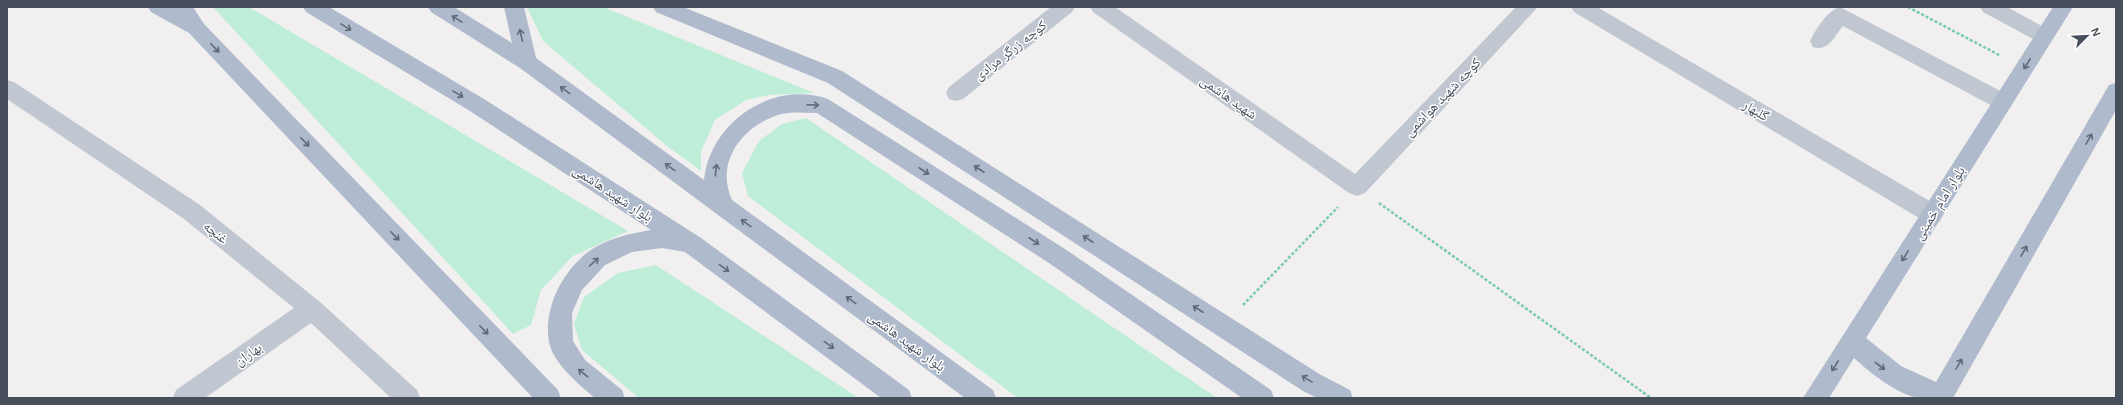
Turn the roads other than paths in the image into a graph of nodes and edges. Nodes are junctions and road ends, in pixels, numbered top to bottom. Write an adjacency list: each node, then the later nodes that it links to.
1 (158, 7): 13 (main road)
2 (182, 7): 13 (main road)
3 (313, 7): 24 (main road, بلوار شهید هاشمی, one-way to 24)
4 (438, 7): 16 (main road, بلوار شهید هاشمی, one-way to 4)
5 (514, 7): 16 (main road, one-way to 5)
6 (663, 7): 35 (main road, one-way to 6)
7 (1065, 7): 19 (street, کوچه زرگر مرادی)
8 (1100, 7): 21 (street, شهید هاشمی)
9 (1528, 7): 21 (street, کوچه شهید هواشمی)
10 (1581, 7): 23 (street, گلبهار)
11 (1990, 7): 14 (street)
12 (2063, 7): 14 (main road, بلوار امام خمینی)
13 (197, 29): 30 (main road, one-way to 30)
14 (2044, 36): 20 (main road, بلوار امام خمینی, one-way to 20)
15 (1820, 41): 20 (street)
16 (527, 62): 22 (main road, بلوار شهید هاشمی, one-way to 16)
17 (7, 88): 25 (street, غنچه)
18 (2116, 91): 27 (main road, one-way to 18)
19 (956, 93)
20 (2003, 102): 23 (main road, بلوار امام خمینی)
21 (1357, 187)
22 (724, 207): 33 (main road, بلوار شهید هاشمی, one-way to 22); 34 (main road, one-way to 34)
23 (1932, 214): 26 (main road, بلوار امام خمینی, one-way to 26)
24 (693, 245): 31 (main road, one-way to 24); 32 (main road, بلوار شهید هاشمی, one-way to 32)
25 (312, 309): 28 (street, بهاران); 29 (street, غنچه)
26 (1852, 340): 27 (main road, one-way to 27); 36 (main road, بلوار امام خمینی, one-way to 36)
27 (1941, 397)
28 (185, 398)
29 (408, 398)
30 (549, 398)
31 (613, 398)
32 (900, 398)
33 (984, 398)
34 (1262, 398)
35 (1341, 398)
36 (1815, 398)

